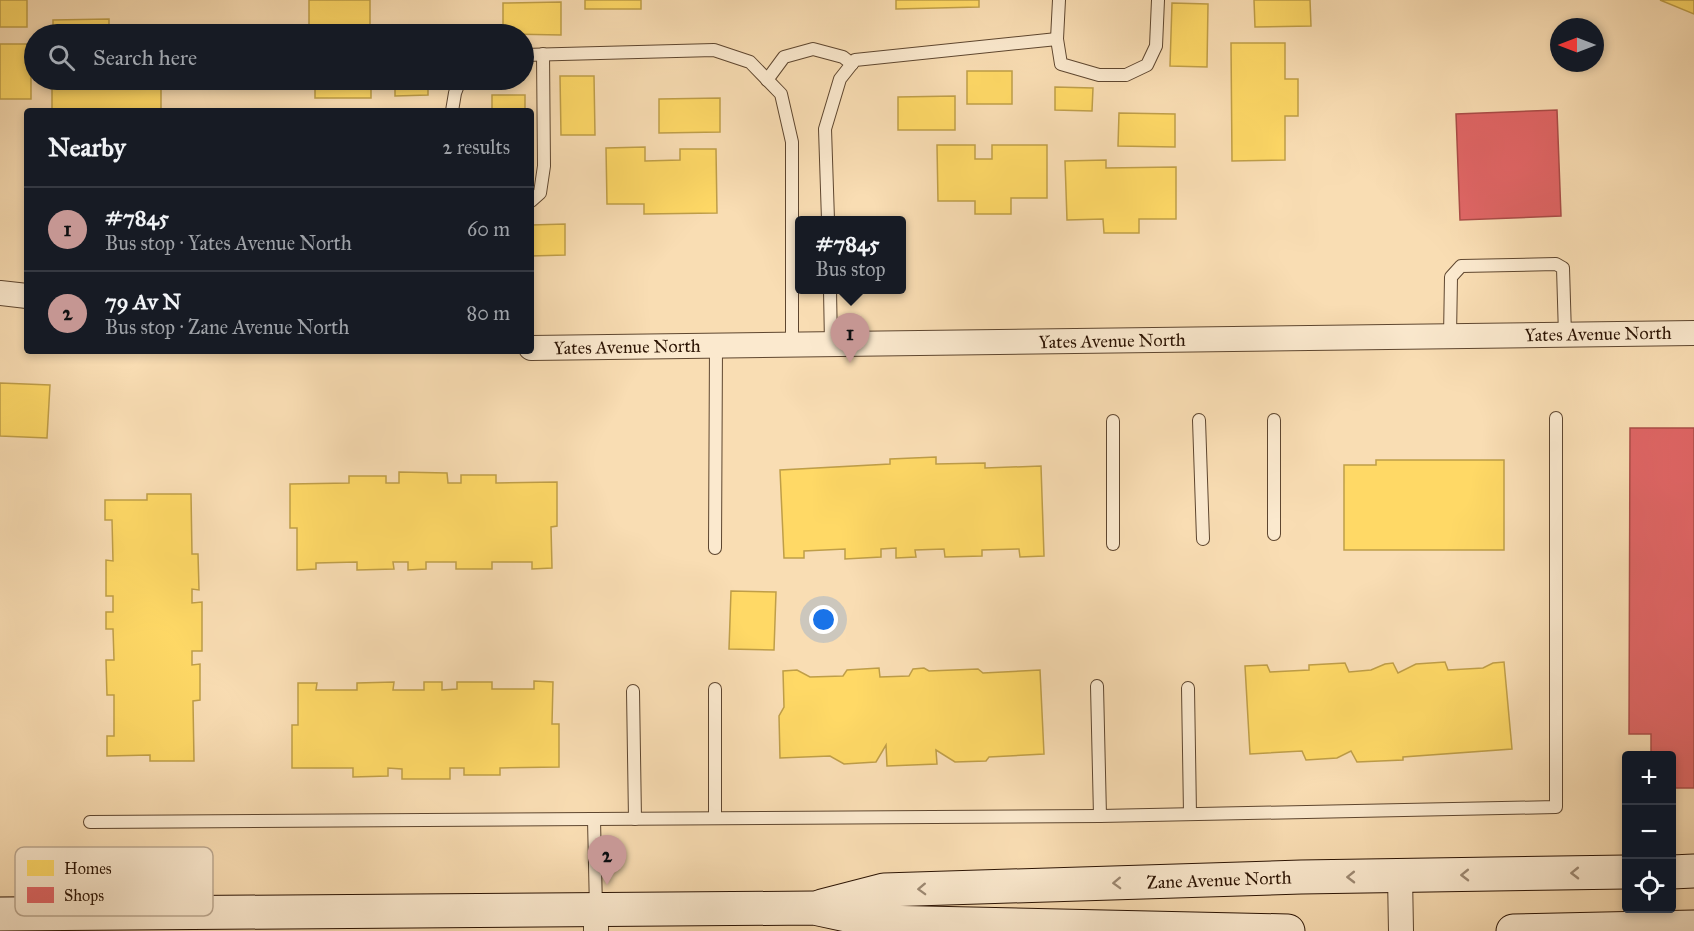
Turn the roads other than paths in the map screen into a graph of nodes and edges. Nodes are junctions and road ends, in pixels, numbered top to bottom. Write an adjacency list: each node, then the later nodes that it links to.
1 (1059, 0): 3 (lane)
2 (1158, 0): 3 (lane)
3 (1057, 39): 6 (lane)
4 (534, 54): 5 (lane)
5 (543, 54): 7 (lane); 10 (lane)
6 (852, 64): 7 (lane); 11 (lane)
7 (767, 80): 19 (lane)
8 (455, 90): 9 (lane)
9 (452, 108)
10 (534, 198)
11 (828, 216)
12 (0, 292): 14 (street)
13 (830, 294): 18 (lane)
14 (24, 296)
15 (1694, 333): 16 (street, Yates Avenue North)
16 (1565, 335): 17 (street, Yates Avenue North); 17 (lane)
17 (1450, 336): 18 (street, Yates Avenue North)
18 (831, 344): 19 (street, Yates Avenue North)
19 (792, 345): 20 (street, Yates Avenue North)
20 (716, 346): 21 (street, Yates Avenue North); 29 (lane)
21 (534, 348)
22 (1556, 418): 34 (lane)
23 (1199, 420): 27 (lane)
24 (1274, 420): 26 (lane)
25 (1113, 421): 28 (lane)
26 (1274, 534)
27 (1203, 539)
28 (1113, 544)
29 (716, 548)
30 (1097, 686): 35 (lane)
31 (1188, 688): 34 (lane)
32 (715, 689): 36 (lane)
33 (633, 691): 37 (lane)
34 (1190, 814): 35 (lane)
35 (1100, 816): 36 (lane)
36 (716, 818): 37 (lane)
37 (635, 819): 38 (lane)
38 (594, 820): 39 (lane); 48 (lane)
39 (90, 822)
40 (1622, 872): 43 (main road, Zane Avenue North, one-way to 43)
41 (1676, 872): 42 (main road)
42 (1694, 872)
43 (1400, 876): 44 (main road, Zane Avenue North, one-way to 44); 52 (street)
44 (814, 908): 48 (main road, Zane Avenue North); 51 (main road, Zane Avenue North)
45 (0, 914): 46 (main road, Zane Avenue North)
46 (15, 915)
47 (49, 916): 48 (main road, Zane Avenue North)
48 (596, 920)
49 (1694, 927): 50 (main road)
50 (1616, 930): 53 (main road)
51 (1288, 931)
52 (1401, 931)
53 (1513, 931)

